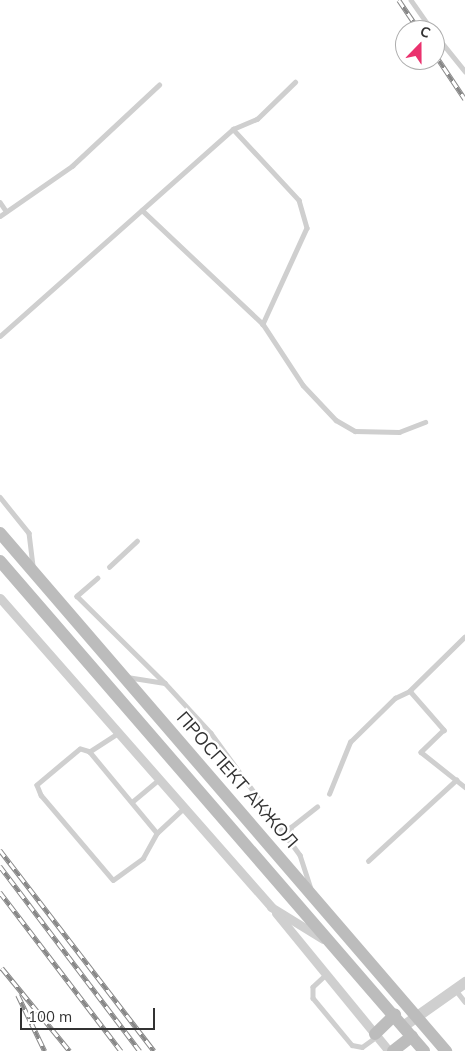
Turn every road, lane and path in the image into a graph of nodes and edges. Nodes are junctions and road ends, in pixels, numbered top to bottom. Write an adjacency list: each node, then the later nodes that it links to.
1 (411, 0): 2 (lane)
2 (425, 20)
3 (445, 46): 4 (lane)
4 (465, 71)
5 (295, 82): 7 (lane)
6 (160, 85): 10 (lane)
7 (233, 129): 9 (lane); 12 (lane)
8 (0, 202): 10 (lane)
9 (142, 210): 12 (lane); 13 (lane)
10 (6, 211): 11 (lane)
11 (0, 216)
12 (263, 324): 14 (lane)
13 (0, 336)
14 (425, 422)
15 (0, 497): 20 (lane)
16 (0, 533): 20 (main road, ПРОСПЕКТ АКЖОЛ)
17 (137, 541): 19 (lane)
18 (0, 561): 24 (main road, ПРОСПЕКТ АКЖОЛ)
19 (109, 567)
20 (34, 573): 23 (main road, ПРОСПЕКТ АКЖОЛ)
21 (98, 578): 27 (lane)
22 (0, 598): 29 (street)
23 (64, 607): 24 (main road); 26 (main road, ПРОСПЕКТ АКЖОЛ)
24 (50, 620): 43 (main road, ПРОСПЕКТ АКЖОЛ)
25 (465, 637): 28 (lane)
26 (124, 676): 27 (lane); 41 (main road, ПРОСПЕКТ АКЖОЛ)
27 (165, 683): 39 (lane)
28 (410, 691): 32 (lane); 34 (lane)
29 (119, 733): 30 (lane); 31 (street)
30 (90, 752): 35 (lane); 38 (lane)
31 (159, 779): 35 (lane); 37 (street)
32 (456, 780): 33 (lane); 40 (lane)
33 (465, 787)
34 (329, 794)
35 (132, 802): 38 (lane)
36 (317, 807): 39 (lane)
37 (184, 808): 38 (lane); 42 (street)
38 (158, 833)
39 (288, 840): 41 (lane)
40 (368, 861)
41 (313, 894): 49 (main road, ПРОСПЕКТ АКЖОЛ)
42 (271, 907): 43 (street); 44 (street)
43 (337, 947): 48 (main road, ПРОСПЕКТ АКЖОЛ)
44 (326, 974): 51 (street); 51 (lane)
45 (465, 982): 46 (street)
46 (455, 989): 47 (lane); 49 (street)
47 (465, 1002)
48 (395, 1015): 50 (main road, ПРОСПЕКТ АКЖОЛ); 51 (main road)
49 (418, 1015): 50 (street); 56 (main road, ПРОСПЕКТ АКЖОЛ)
50 (404, 1025): 52 (main road, ПРОСПЕКТ АКЖОЛ)
51 (376, 1035): 53 (street)
52 (412, 1036): 54 (main road); 55 (main road, ПРОСПЕКТ АКЖОЛ)
53 (389, 1051)
54 (393, 1051)
55 (424, 1051)
56 (446, 1051)

